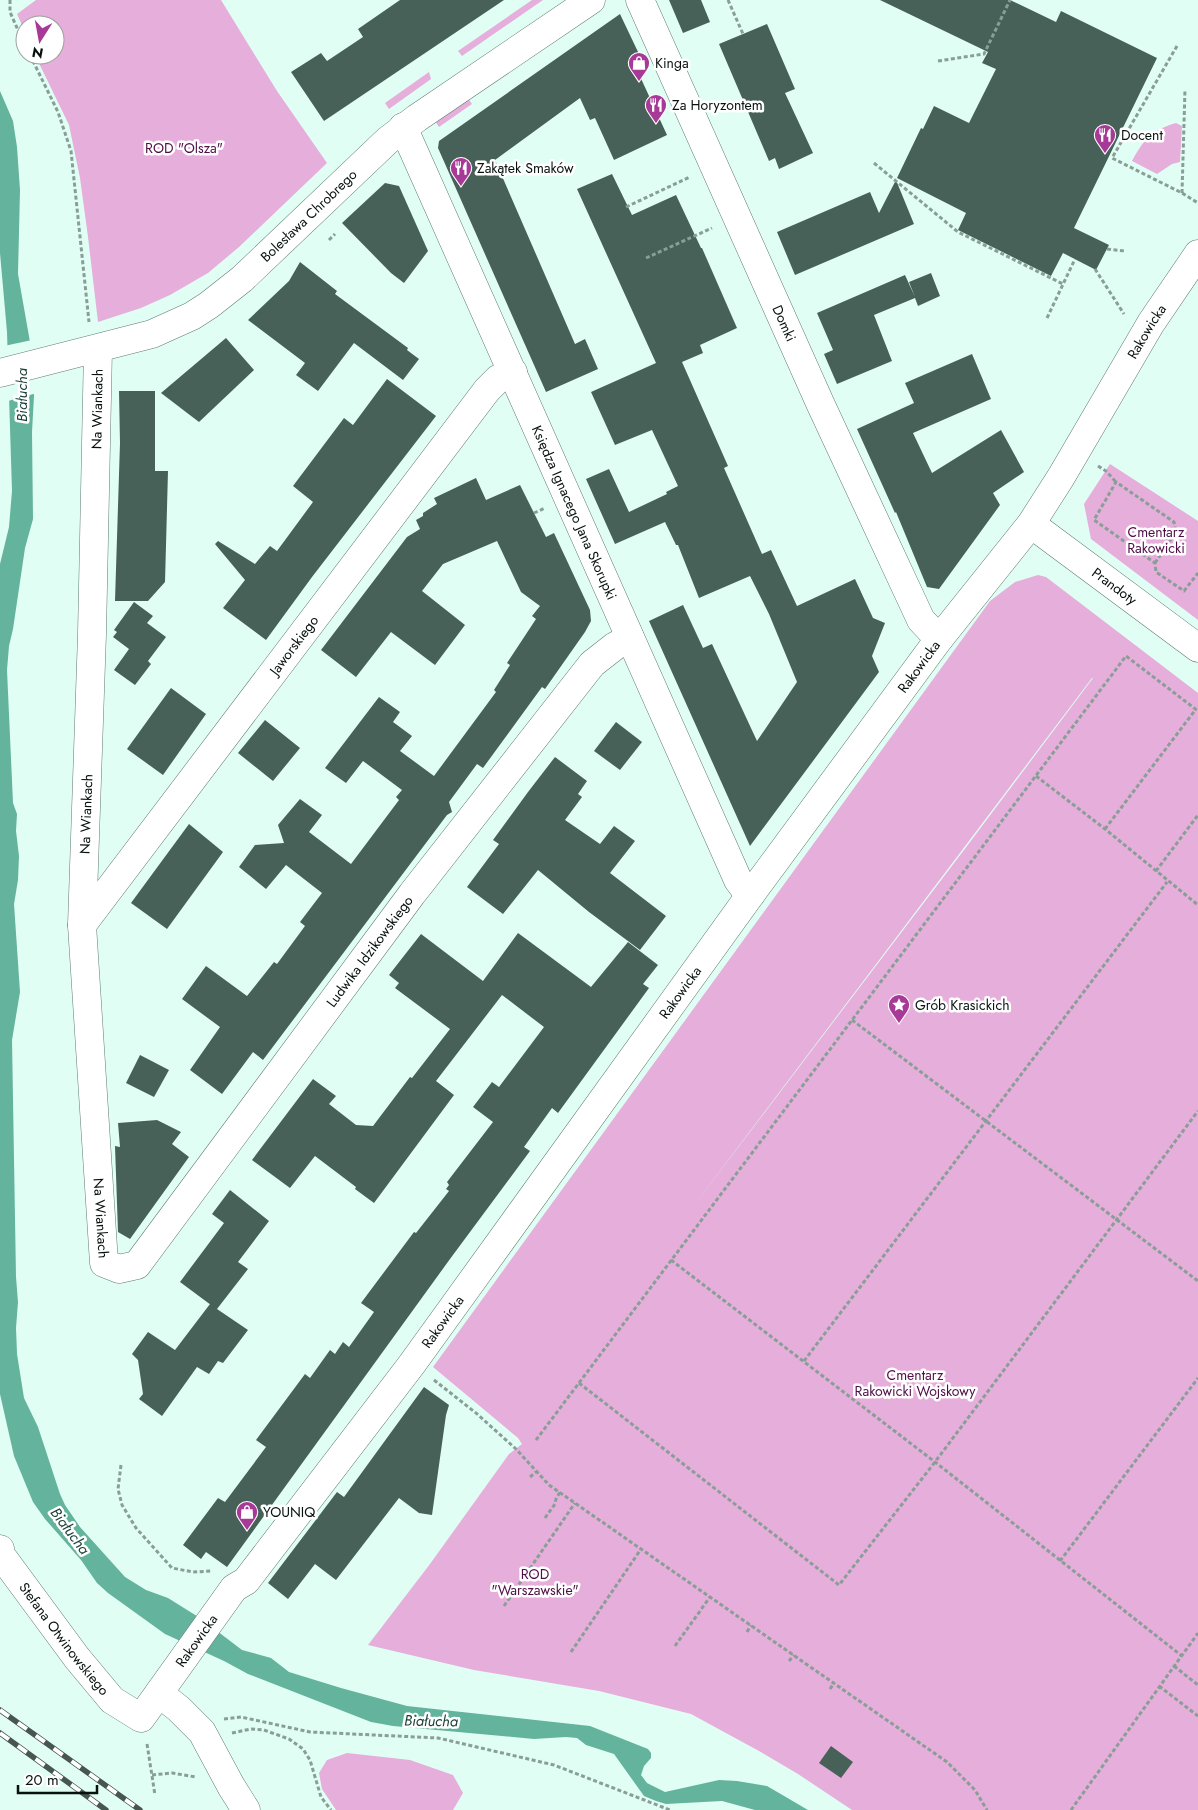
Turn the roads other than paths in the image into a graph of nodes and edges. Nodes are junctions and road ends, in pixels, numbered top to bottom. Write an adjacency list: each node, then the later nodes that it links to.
1 (591, 0): 3 (street, Bolesława Chrobrego)
2 (640, 0): 10 (street, Domki)
3 (403, 127): 5 (street, Bolesława Chrobrego); 6 (street, Księdza Ignacego Jana Skorupki)
4 (1198, 254): 8 (street, Rakowicka)
5 (89, 351): 7 (street, Bolesława Chrobrego); 13 (street, Na Wiankach)
6 (513, 372): 9 (street, Księdza Ignacego Jana Skorupki); 13 (street, Jaworskiego)
7 (0, 373)
8 (1031, 524): 10 (street, Rakowicka); 11 (street, Prandoty)
9 (630, 638): 12 (street, Księdza Ignacego Jana Skorupki); 14 (street, Ludwika Idzikowskiego)
10 (939, 639): 12 (street, Rakowicka)
11 (1198, 648)
12 (751, 894): 16 (street, Rakowicka)
13 (82, 925): 14 (street, Na Wiankach)
14 (119, 1270)
15 (0, 1549): 17 (street, Stefana Otwinowskiego)
16 (164, 1686): 17 (street, Rakowicka); 18 (street)
17 (141, 1718)
18 (246, 1810)

